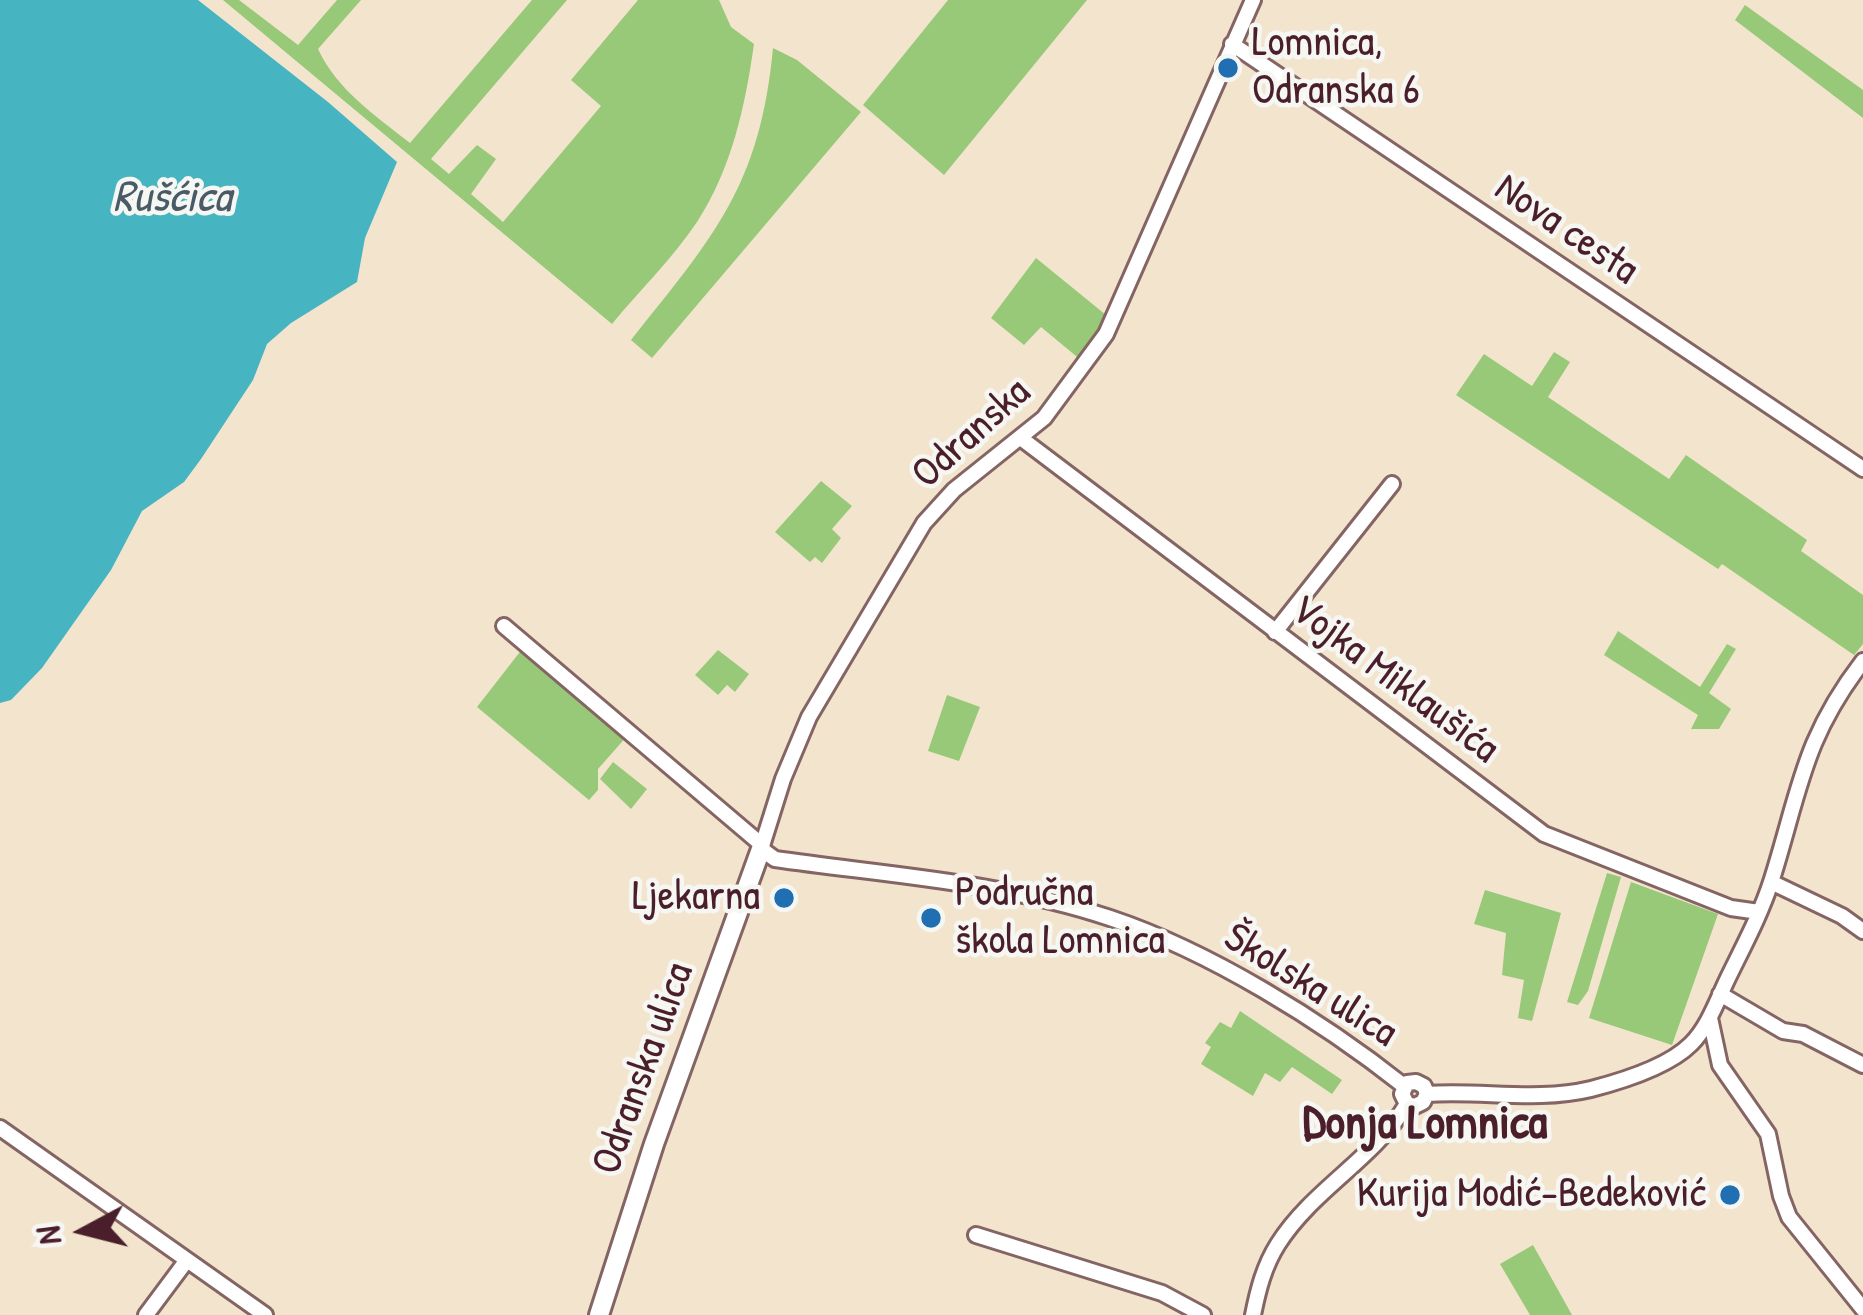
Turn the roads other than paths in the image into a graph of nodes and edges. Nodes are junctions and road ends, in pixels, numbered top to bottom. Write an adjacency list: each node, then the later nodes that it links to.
1 (1253, 0): 2 (street, Odranska)
2 (1232, 44): 3 (street, Odranska); 4 (street, Nova cesta)
3 (1022, 439): 7 (street, Vojka Miklaušića); 9 (street, Odranska)
4 (1863, 469)
5 (1392, 484): 7 (street)
6 (504, 626): 9 (street)
7 (1275, 632): 11 (street, Vojka Miklaušića)
8 (1863, 661): 10 (street)
9 (762, 847): 18 (street, Školska ulica); 27 (main road, Odranska ulica)
10 (1772, 882): 12 (street); 13 (street)
11 (1730, 908): 12 (street, Vojka Miklaušića); 14 (street)
12 (1759, 912): 14 (street)
13 (1863, 932)
14 (1748, 938): 15 (street)
15 (1720, 994): 16 (street); 17 (street)
16 (1710, 1016): 19 (street, Školska ulica); 24 (street)
17 (1863, 1065)
18 (1404, 1086): 19 (street, Školska ulica); 20 (street, Školska ulica)
19 (1426, 1094): 20 (street, Školska ulica)
20 (1407, 1104): 29 (street)
21 (0, 1128): 23 (street)
22 (976, 1235): 28 (street)
23 (187, 1260): 25 (street); 26 (street)
24 (1863, 1309)
25 (146, 1315)
26 (265, 1315)
27 (598, 1315)
28 (1203, 1315)
29 (1253, 1315)

